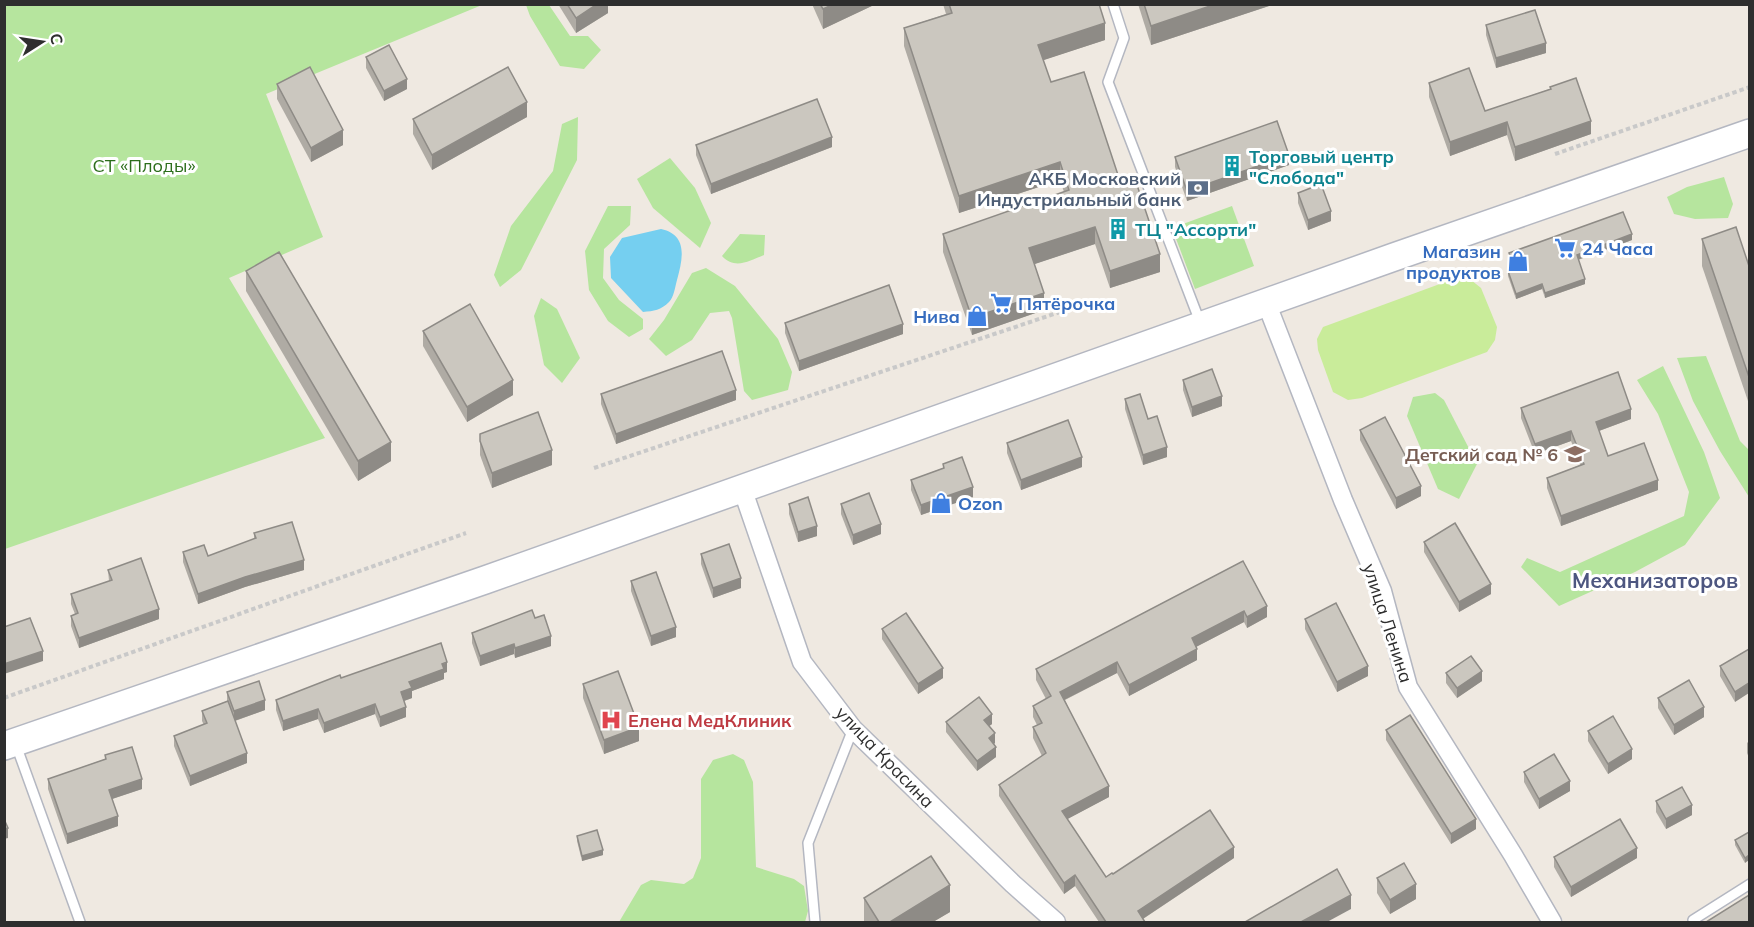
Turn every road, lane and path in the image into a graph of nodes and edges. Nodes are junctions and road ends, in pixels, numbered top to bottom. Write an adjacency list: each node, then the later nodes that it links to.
1 (1113, 4): 7 (lane)
2 (1749, 87): 4 (path)
3 (1749, 133): 5 (main road)
4 (1555, 154)
5 (1266, 302): 7 (main road); 19 (street, улица Ленина)
6 (1060, 312): 8 (path)
7 (1201, 325): 9 (main road)
8 (594, 468)
9 (742, 488): 12 (street, улица Красина); 13 (main road)
10 (466, 533): 11 (path)
11 (4, 698)
12 (853, 729): 17 (lane); 18 (street, улица Красина)
13 (10, 744): 16 (lane)
14 (1749, 884): 15 (lane)
15 (1693, 920)
16 (80, 922)
17 (814, 922)
18 (1056, 922)
19 (1552, 922)

